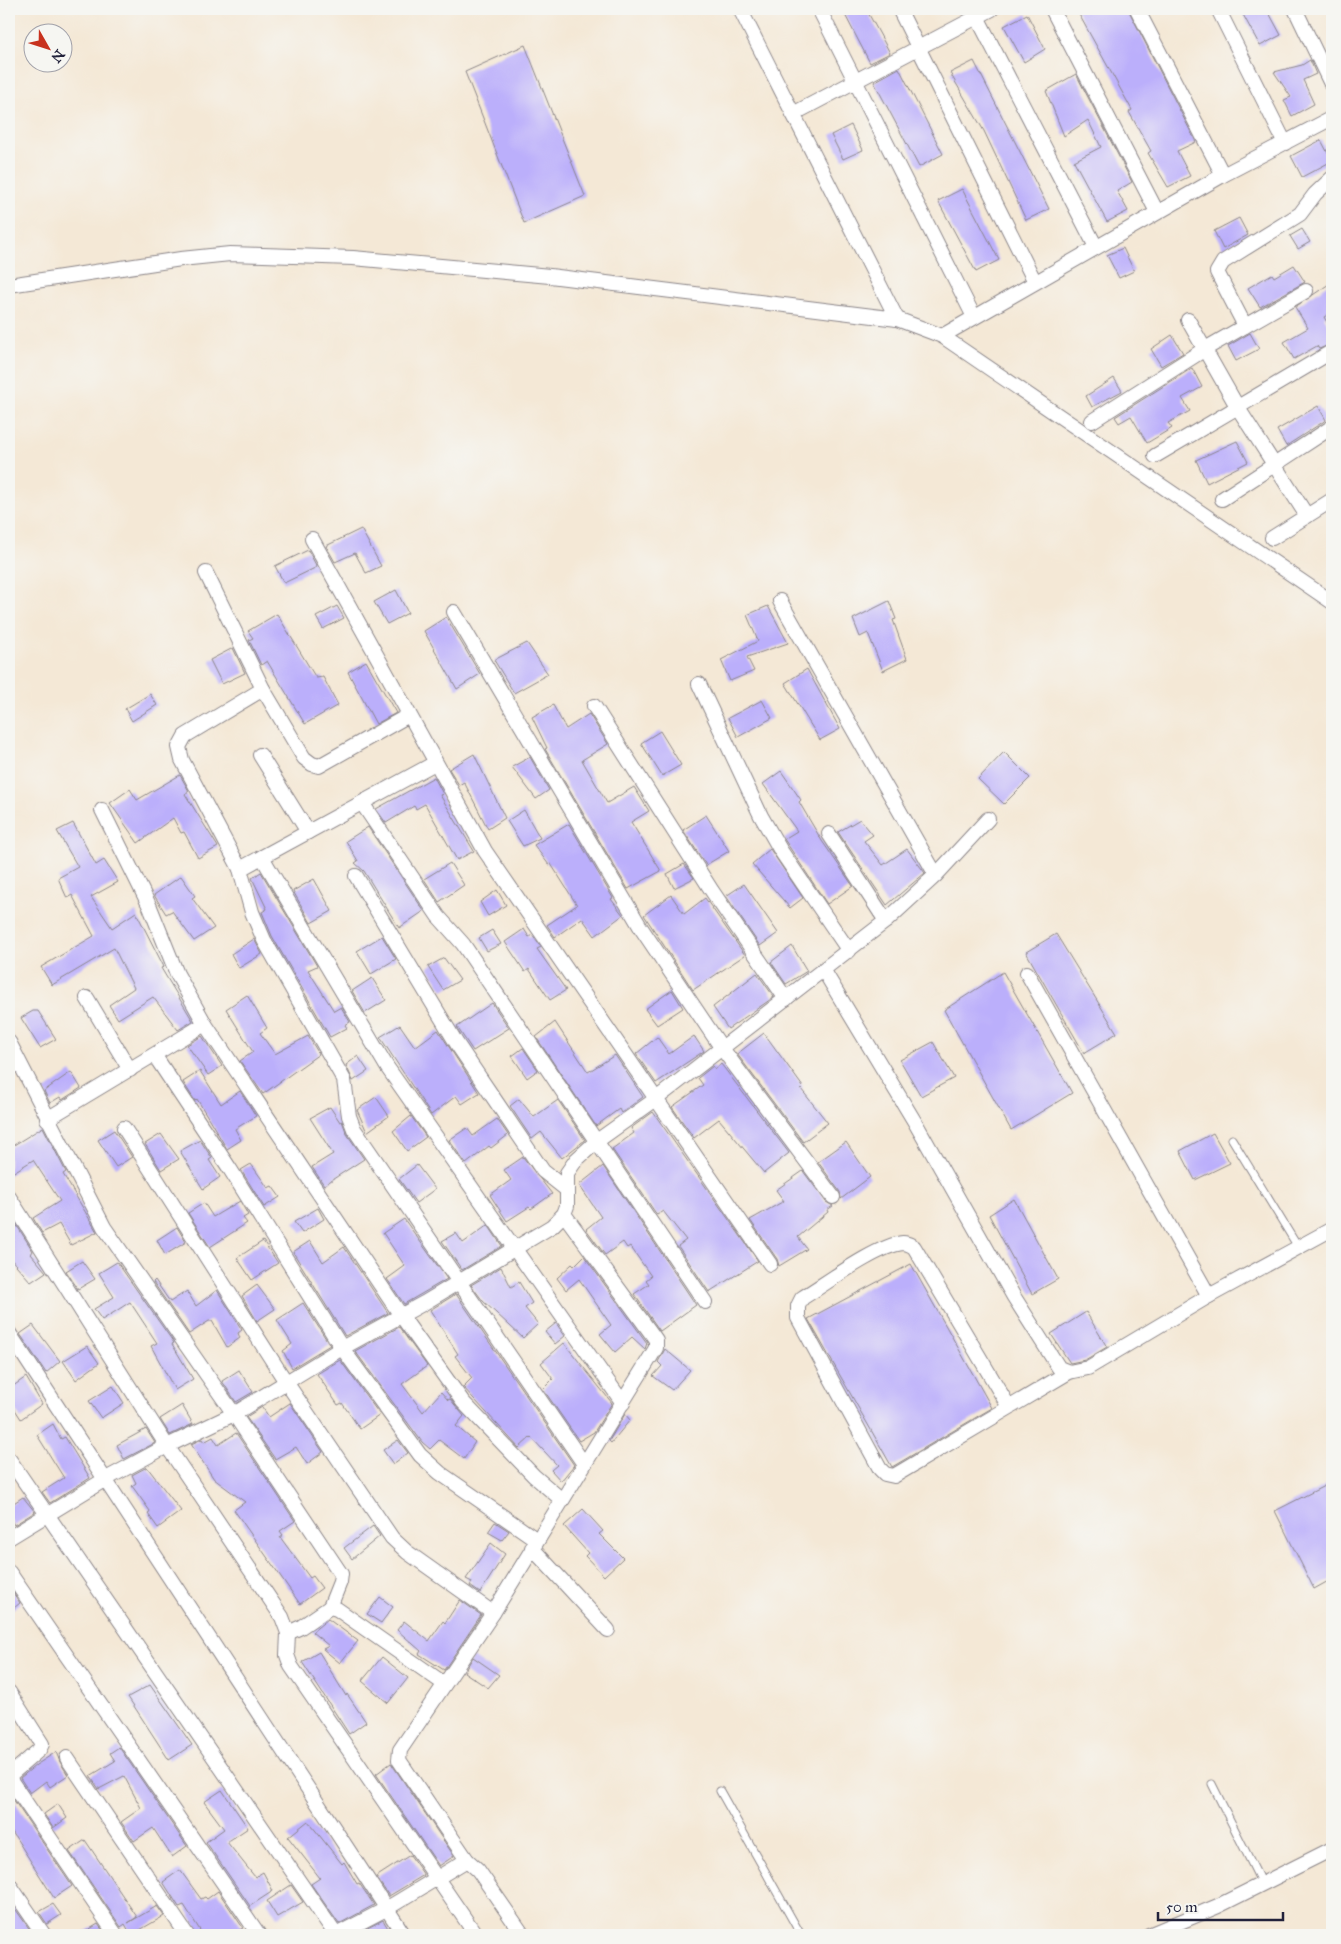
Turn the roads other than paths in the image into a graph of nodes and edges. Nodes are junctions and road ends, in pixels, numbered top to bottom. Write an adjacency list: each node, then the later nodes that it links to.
1 (740, 9): 13 (street)
2 (819, 9): 11 (street)
3 (898, 9): 10 (street)
4 (992, 9): 9 (street)
5 (1052, 9): 18 (street)
6 (1137, 9): 16 (street)
7 (1218, 9): 15 (street)
8 (1295, 9): 12 (street)
9 (975, 13): 10 (street); 19 (street)
10 (918, 49): 11 (street); 20 (street)
11 (855, 83): 13 (street); 23 (street)
12 (1332, 86)
13 (793, 114): 24 (street)
14 (1332, 118): 15 (street)
15 (1286, 143): 16 (street)
16 (1223, 175): 18 (street)
17 (1332, 178): 26 (street)
18 (1157, 212): 19 (street)
19 (1096, 246): 20 (street)
20 (1035, 282): 23 (street)
21 (9, 285): 24 (street)
22 (1306, 291): 26 (street)
23 (974, 318): 27 (street)
24 (897, 319): 27 (street)
25 (1188, 320): 28 (street)
26 (1245, 326): 28 (street)
27 (942, 336): 42 (street)
28 (1205, 348): 30 (street); 31 (street)
29 (1331, 352): 30 (street)
30 (1238, 408): 33 (street); 34 (street)
31 (1092, 421)
32 (1332, 427): 34 (street)
33 (1156, 456)
34 (1274, 466): 35 (street); 37 (street)
35 (1222, 499)
36 (1332, 500): 37 (street)
37 (1307, 516): 38 (street)
38 (1272, 538)
39 (312, 539): 47 (street)
40 (206, 572): 45 (street)
41 (780, 601): 57 (street)
42 (1332, 602)
43 (454, 612): 67 (street)
44 (699, 684): 60 (street)
45 (263, 689): 47 (street); 56 (street)
46 (594, 706): 64 (street)
47 (409, 715): 49 (street)
48 (260, 755): 53 (street)
49 (435, 763): 50 (street); 70 (street)
50 (362, 803): 53 (street); 74 (street)
51 (102, 810): 65 (street)
52 (988, 819): 57 (street)
53 (308, 832): 55 (street)
54 (829, 834): 59 (street)
55 (262, 857): 56 (street); 81 (street)
56 (240, 869): 83 (street)
57 (936, 875): 59 (street)
58 (356, 876): 75 (street)
59 (886, 921): 60 (street)
60 (849, 952): 61 (street)
61 (824, 970): 64 (street); 89 (street)
62 (1027, 973): 84 (street)
63 (87, 998): 69 (street)
64 (786, 999): 67 (street)
65 (205, 1024): 68 (street); 86 (street)
66 (9, 1042): 71 (street)
67 (721, 1047): 70 (street); 76 (street)
68 (155, 1056): 69 (street); 88 (street)
69 (130, 1070): 71 (street)
70 (656, 1099): 74 (street); 82 (street)
71 (47, 1120): 93 (street)
72 (124, 1128): 90 (street)
73 (1232, 1139): 80 (lane)
74 (597, 1141): 75 (street); 85 (street)
75 (567, 1190): 78 (street)
76 (833, 1197)
77 (9, 1198): 94 (street)
78 (564, 1214): 81 (street); 91 (street)
79 (1332, 1229): 80 (street)
80 (1298, 1247): 84 (street)
81 (514, 1249): 83 (street); 91 (street)
82 (770, 1264)
83 (458, 1283): 86 (street); 96 (street)
84 (1209, 1296): 89 (street)
85 (705, 1302)
86 (400, 1314): 88 (street); 98 (street)
87 (9, 1333): 97 (street)
88 (342, 1348): 90 (street); 101 (street)
89 (1069, 1372): 92 (street)
90 (286, 1382): 93 (street); 104 (street)
91 (623, 1402): 96 (street)
92 (1009, 1407): 92 (street)
93 (234, 1414): 94 (street); 103 (street)
94 (166, 1446): 97 (street); 106 (street)
95 (9, 1458): 99 (street)
96 (584, 1464): 98 (street)
97 (104, 1480): 99 (street); 118 (street)
98 (562, 1500): 101 (street)
99 (47, 1515): 100 (street); 123 (street)
100 (9, 1538)
101 (535, 1544): 104 (street); 105 (street)
102 (9, 1572): 122 (street)
103 (330, 1607): 106 (street); 107 (street)
104 (493, 1612): 107 (street)
105 (608, 1630)
106 (288, 1633): 115 (street)
107 (443, 1683): 114 (street)
108 (9, 1692): 110 (street)
109 (67, 1758): 121 (street)
110 (9, 1777): 120 (street)
111 (1212, 1784): 117 (lane)
112 (720, 1791): 127 (lane)
113 (1332, 1849): 117 (street)
114 (467, 1860): 115 (street); 126 (street)
115 (437, 1879): 118 (street); 125 (street)
116 (9, 1884): 119 (street)
117 (1262, 1884): 128 (street)
118 (386, 1909): 123 (street); 124 (street)
119 (44, 1935)
120 (116, 1935)
121 (187, 1935)
122 (259, 1935)
123 (336, 1935)
124 (404, 1935)
125 (476, 1935)
126 (524, 1935)
127 (801, 1935)
128 (1149, 1935)

